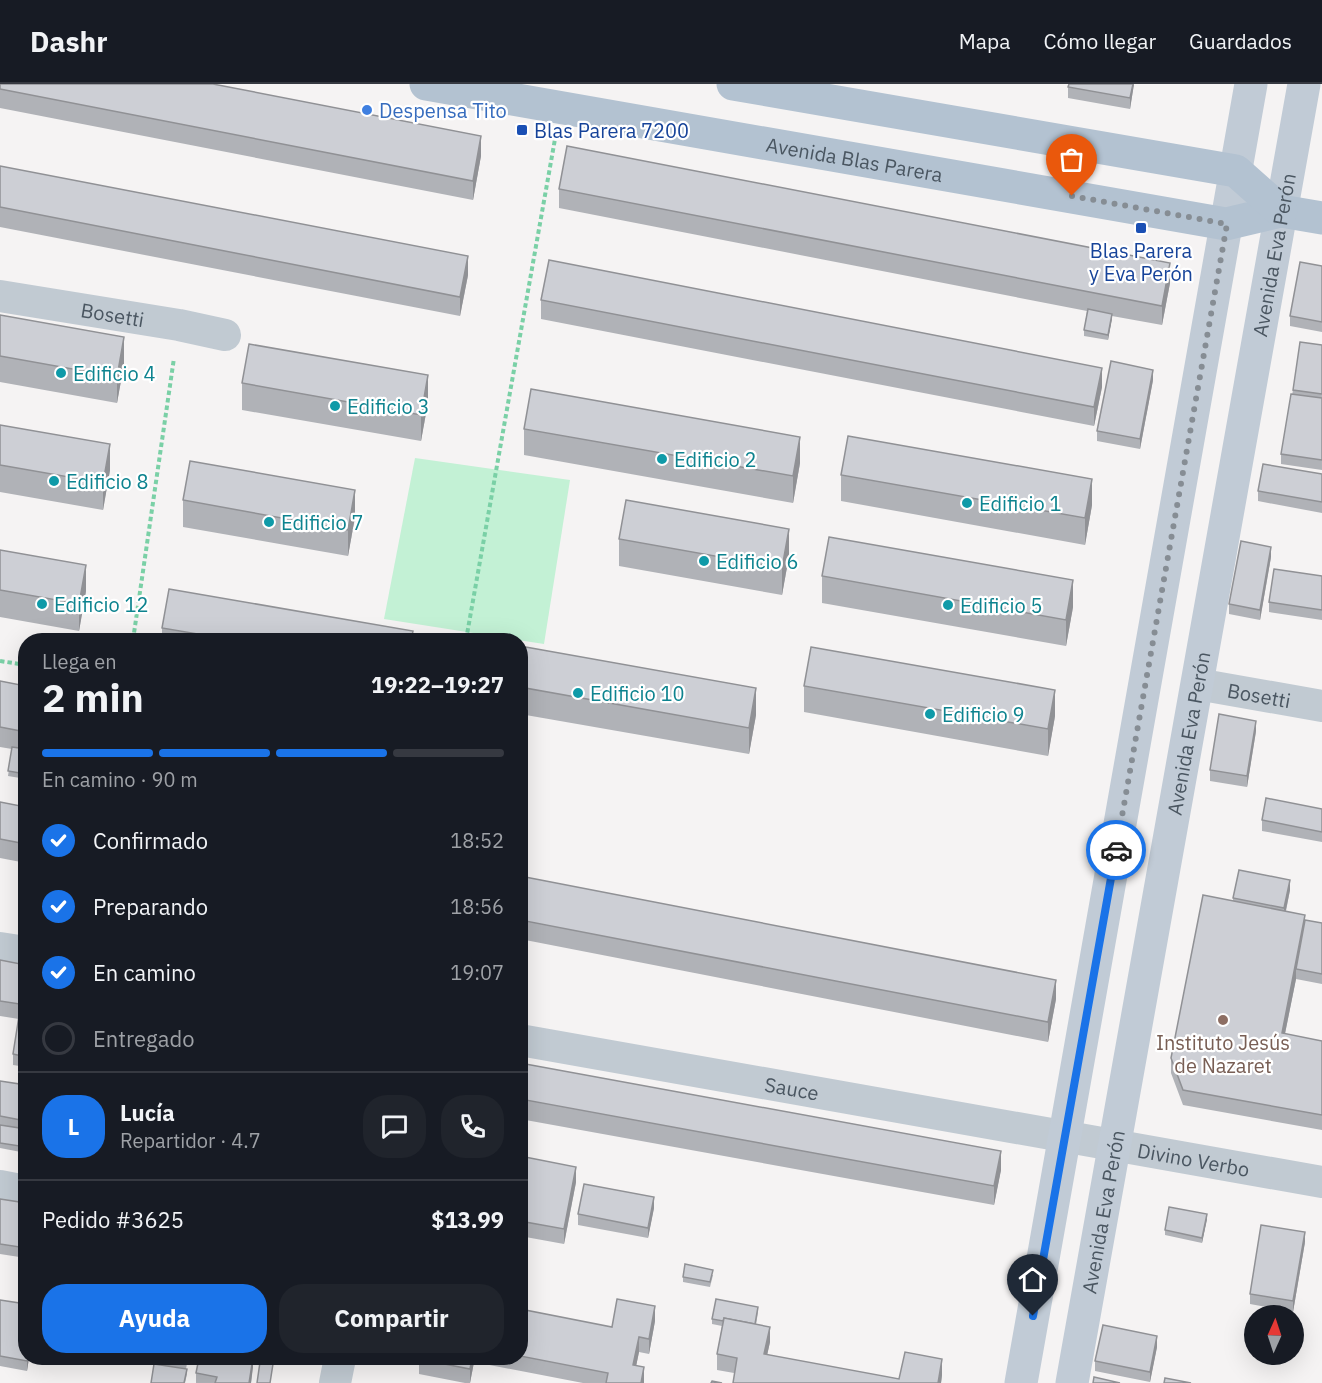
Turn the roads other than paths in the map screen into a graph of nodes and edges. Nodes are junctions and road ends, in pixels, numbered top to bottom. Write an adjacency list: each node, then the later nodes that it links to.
1 (426, 84): 8 (main road, Avenida Blas Parera)
2 (1251, 84): 5 (street)
3 (1304, 84): 6 (street, Avenida Eva Perón)
4 (755, 85): 5 (main road)
5 (1236, 171): 6 (main road); 8 (street)
6 (1281, 211): 7 (main road, Avenida Blas Parera); 8 (main road, Avenida Blas Parera); 11 (street, Avenida Eva Perón)
7 (1322, 218)
8 (1227, 224): 16 (street)
9 (0, 296): 10 (street, Bosetti)
10 (225, 335)
11 (1197, 684): 12 (street, Bosetti); 17 (street, Avenida Eva Perón)
12 (1322, 706)
13 (0, 948): 14 (street)
14 (18, 951)
15 (528, 1041): 16 (street, Sauce)
16 (1064, 1137): 17 (street, Divino Verbo); 23 (street)
17 (1114, 1145): 18 (street, Divino Verbo); 24 (street, Avenida Eva Perón)
18 (1322, 1182)
19 (0, 1186): 20 (street)
20 (18, 1189)
21 (339, 1365): 22 (street)
22 (335, 1383)
23 (1021, 1383)
24 (1072, 1383)

